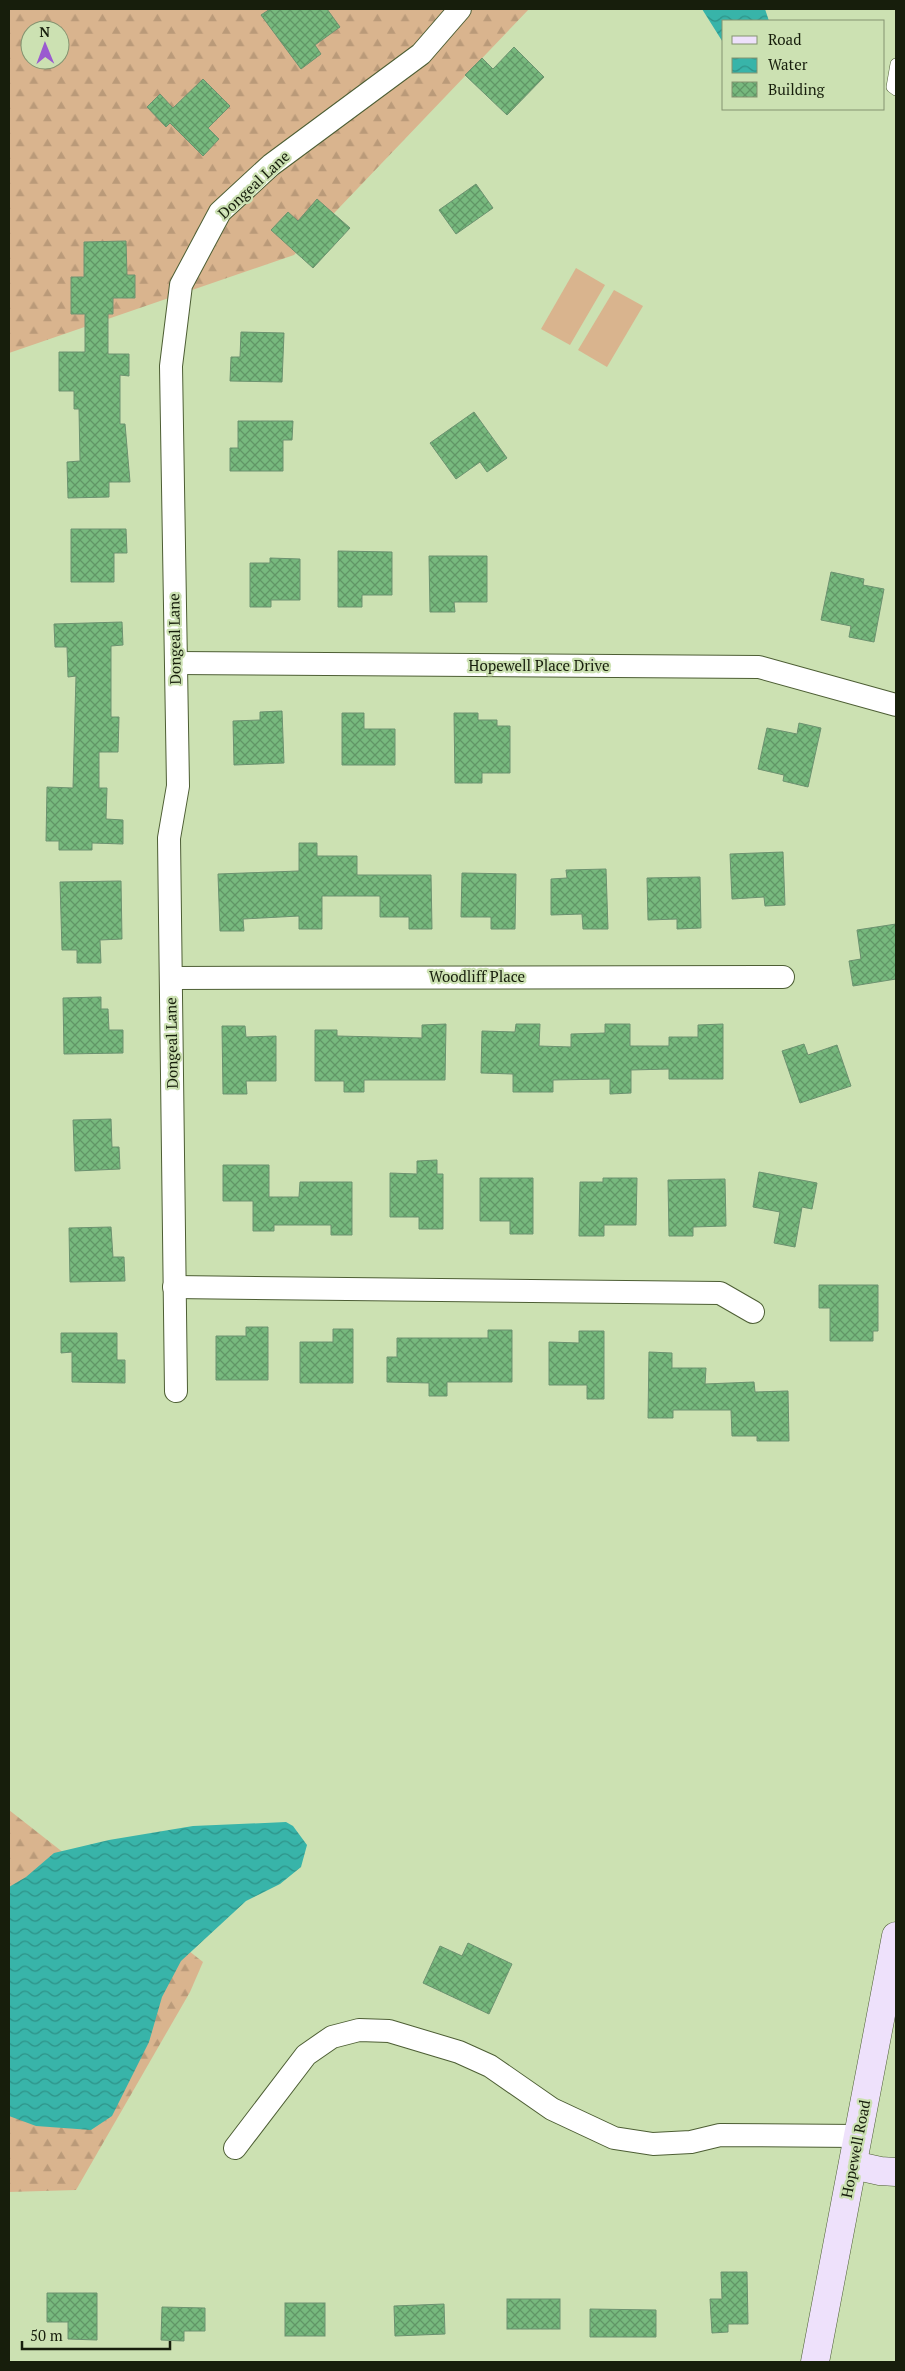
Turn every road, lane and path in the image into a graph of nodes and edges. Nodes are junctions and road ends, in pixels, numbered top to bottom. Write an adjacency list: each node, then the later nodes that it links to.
1 (460, 9): 4 (street, Dongeal Lane)
2 (896, 64): 3 (lane)
3 (896, 90)
4 (176, 663): 5 (street, Hopewell Place Drive); 7 (street, Dongeal Lane)
5 (896, 705)
6 (783, 977): 7 (street, Woodliff Place)
7 (171, 978): 8 (street, Dongeal Lane)
8 (174, 1287): 9 (street); 10 (street, Dongeal Lane)
9 (753, 1312)
10 (176, 1391)
11 (896, 1936): 12 (street, Hopewell Road)
12 (858, 2136): 13 (street); 14 (street, Hopewell Road)
13 (236, 2148)
14 (853, 2165): 15 (street); 16 (street, Hopewell Road)
15 (896, 2172)
16 (815, 2362)

